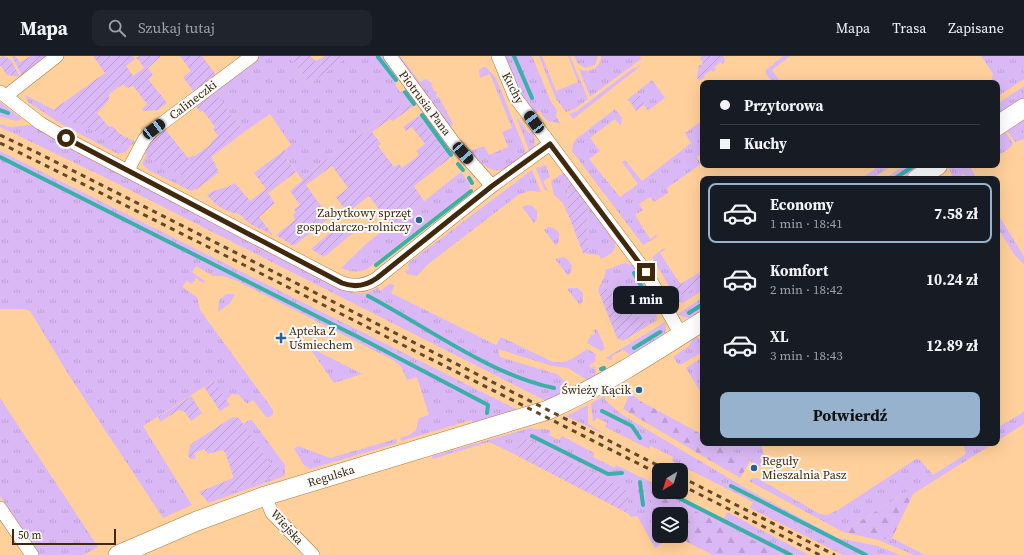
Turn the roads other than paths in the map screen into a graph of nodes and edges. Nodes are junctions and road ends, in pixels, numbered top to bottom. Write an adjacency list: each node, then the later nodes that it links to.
1 (57, 56): 5 (street)
2 (252, 56): 10 (street, Calineczki)
3 (390, 56): 12 (street, Piotrusia Pana)
4 (498, 56): 8 (street, Kuchy)
5 (3, 94): 10 (street)
6 (1024, 108): 7 (street)
7 (1000, 124)
8 (550, 144): 12 (street); 14 (street, Kuchy)
9 (934, 168): 11 (street)
10 (128, 170): 12 (street)
11 (922, 176)
12 (492, 186)
13 (700, 323): 14 (street, Regulska)
14 (681, 335): 15 (street, Regulska)
15 (265, 496): 18 (street, Regulska); 19 (street, Wiejska)
16 (0, 508): 17 (street)
17 (31, 555)
18 (118, 555)
19 (312, 555)

